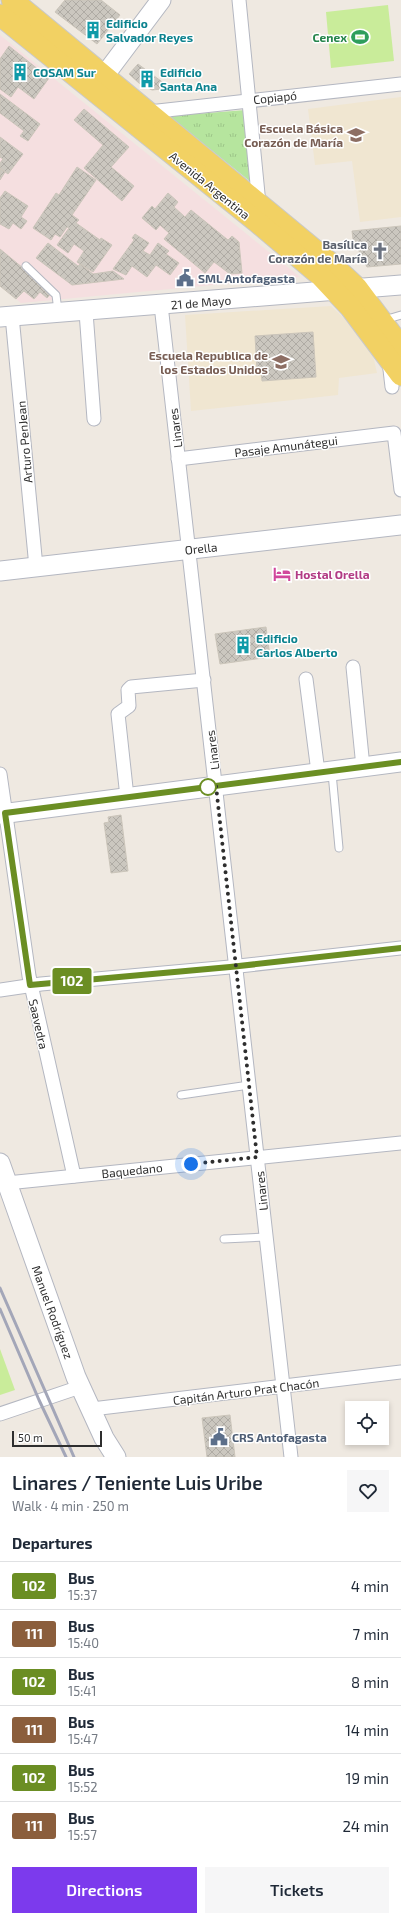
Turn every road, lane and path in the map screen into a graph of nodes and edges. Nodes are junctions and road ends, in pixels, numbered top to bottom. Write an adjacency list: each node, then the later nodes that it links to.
1 (12, 0): 5 (main road, Avenida Argentina)
2 (161, 0): 5 (street)
3 (239, 0): 7 (street)
4 (0, 15): 5 (main road, Avenida Argentina)
5 (98, 83): 8 (main road, Avenida Argentina); 13 (main road, Avenida Argentina)
6 (401, 84): 7 (street, Copiapó)
7 (249, 100): 8 (street, Copiapó); 9 (street)
8 (149, 112): 9 (main road, Avenida Argentina)
9 (259, 204): 12 (main road, Avenida Argentina)
10 (26, 266): 16 (lane)
11 (401, 285): 12 (street, 21 de Mayo)
12 (357, 288): 13 (street, 21 de Mayo); 18 (main road, Avenida Argentina)
13 (336, 291): 14 (street, 21 de Mayo); 19 (main road, Avenida Argentina)
14 (161, 305): 15 (street, 21 de Mayo); 22 (street, Linares)
15 (86, 312): 16 (street, 21 de Mayo); 21 (street)
16 (58, 313): 17 (street, 21 de Mayo)
17 (6, 317): 26 (street, Arturo PenJean)
18 (392, 318): 19 (main road, Avenida Argentina)
19 (394, 351): 20 (main road, Avenida Argentina)
20 (396, 381)
21 (94, 419)
22 (178, 459): 23 (street, Pasaje Amunátegui); 25 (street, Linares)
23 (401, 490)
24 (401, 525): 25 (street, Orella)
25 (189, 549): 26 (street, Orella); 30 (street, Linares)
26 (36, 567): 27 (street, Orella)
27 (0, 571)
28 (353, 668): 32 (street)
29 (306, 679): 33 (street)
30 (204, 680): 35 (street, Linares); 36 (street)
31 (401, 762): 32 (street)
32 (363, 767): 33 (street)
33 (325, 771): 35 (street); 38 (lane)
34 (0, 774): 37 (street, Saavedra)
35 (216, 786): 36 (street); 40 (street, Linares)
36 (127, 797): 37 (street)
37 (3, 813): 41 (street, Saavedra)
38 (339, 848)
39 (401, 948): 40 (street)
40 (236, 966): 41 (street); 43 (street, Linares)
41 (30, 985): 42 (street); 48 (street, Saavedra)
42 (0, 990)
43 (249, 1085): 44 (lane); 46 (street, Linares)
44 (181, 1095)
45 (401, 1143): 46 (street, Baquedano)
46 (257, 1157): 48 (street, Baquedano); 50 (street, Linares)
47 (0, 1163): 49 (street, Manuel Rodríguez)
48 (74, 1176): 49 (street, Baquedano)
49 (7, 1183): 54 (street, Manuel Rodríguez)
50 (266, 1237): 51 (lane); 53 (street, Linares)
51 (224, 1239)
52 (401, 1372): 53 (street, Capitán Arturo Prat Chacón)
53 (282, 1386): 55 (street, Capitán Arturo Prat Chacón); 58 (street, Linares)
54 (80, 1387): 55 (street, Manuel Rodríguez); 56 (street)
55 (92, 1409): 57 (street, Manuel Rodríguez)
56 (0, 1414)
57 (116, 1457)
58 (291, 1457)

